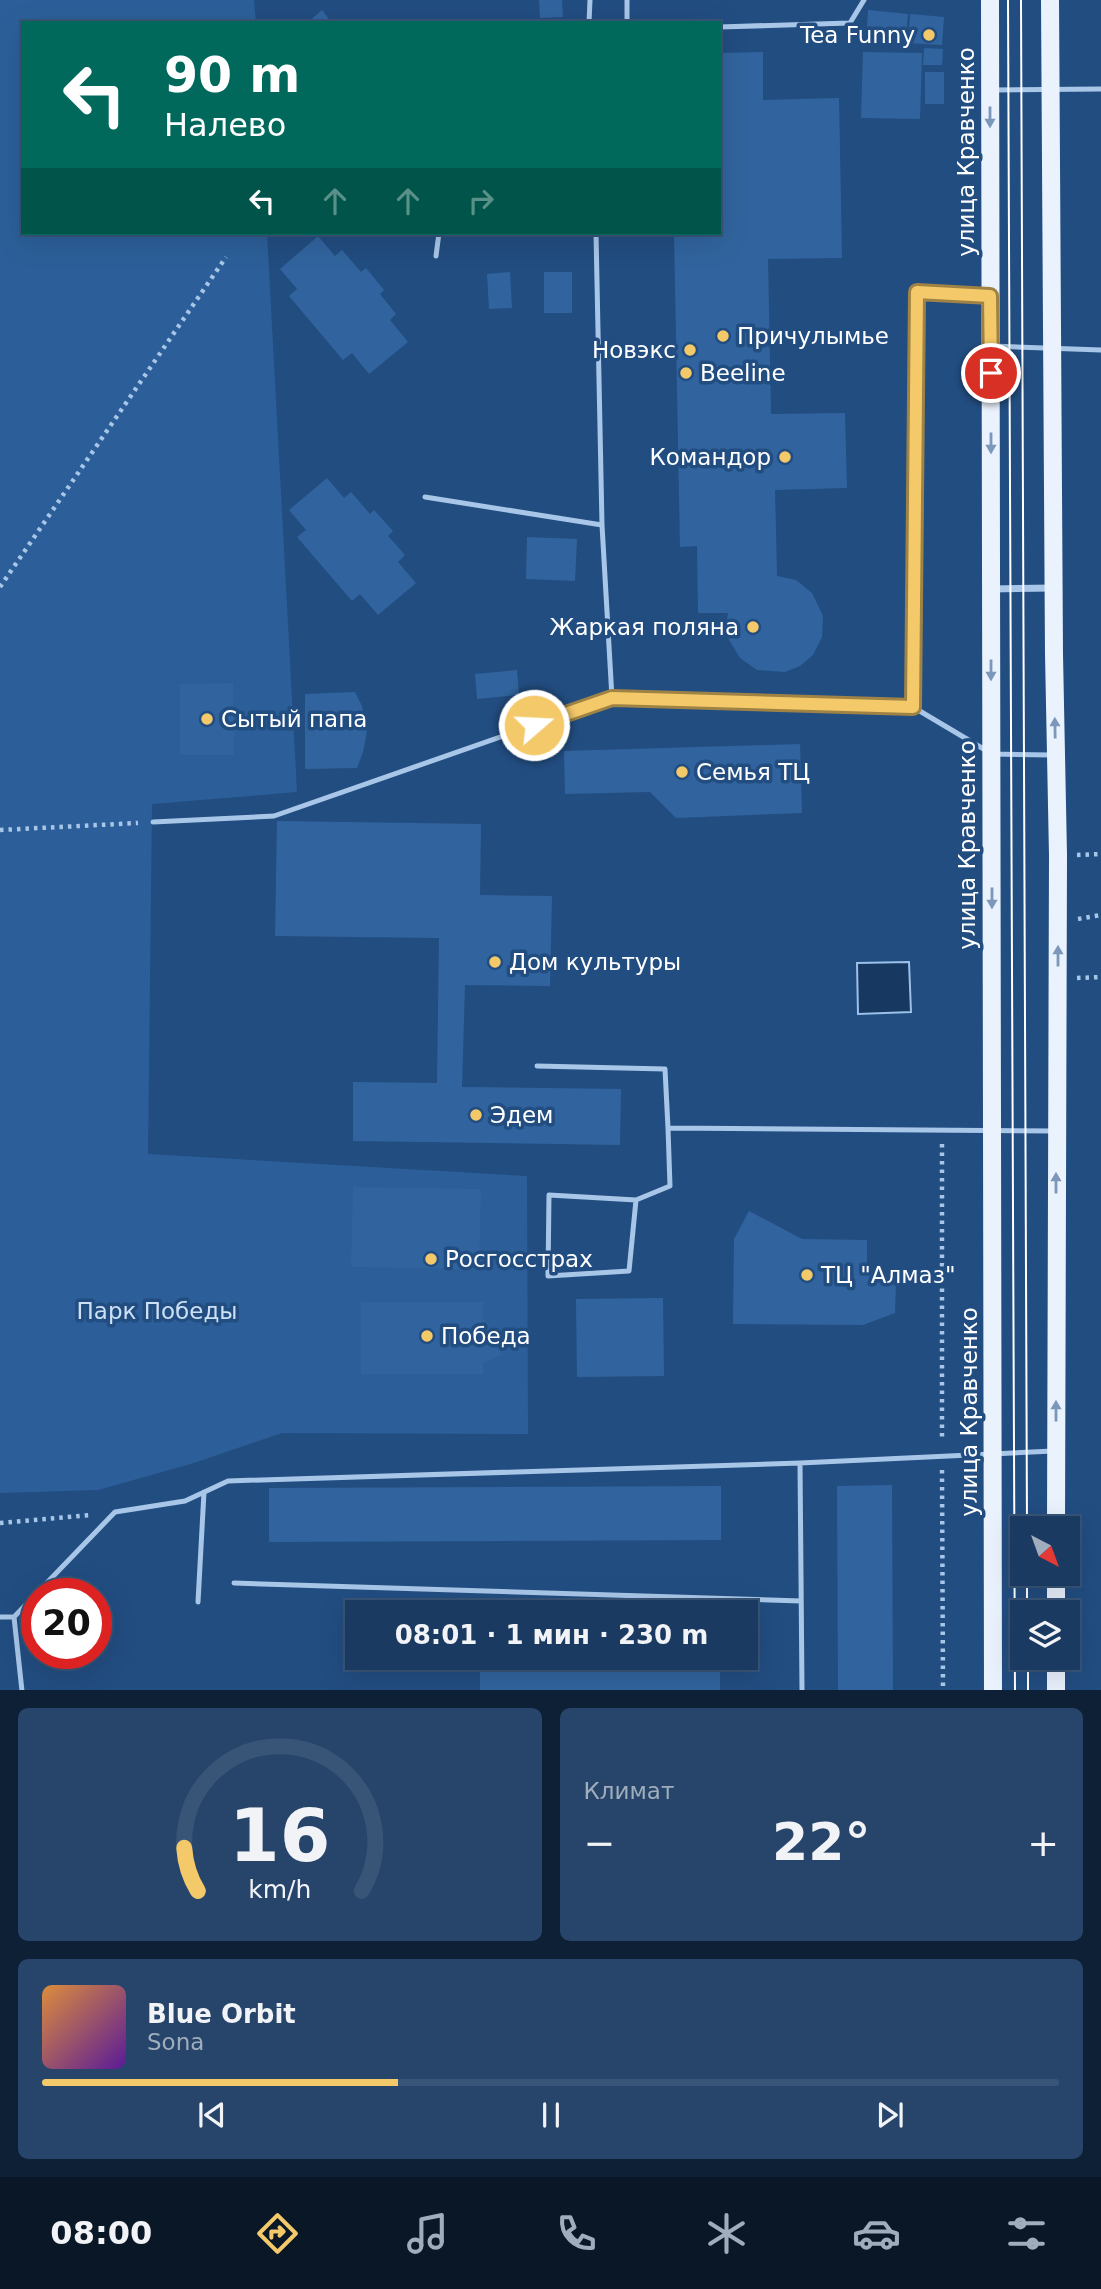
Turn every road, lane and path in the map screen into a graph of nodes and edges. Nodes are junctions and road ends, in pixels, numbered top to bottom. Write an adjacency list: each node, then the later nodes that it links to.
1 (590, 0): 6 (lane)
2 (626, 0): 7 (lane)
3 (864, 0): 8 (lane)
4 (990, 0): 10 (main road, улица Кравченко)
5 (1050, 0): 11 (main road)
6 (589, 21)
7 (627, 21)
8 (721, 27)
9 (1101, 89): 11 (lane)
10 (990, 90): 11 (lane); 16 (main road, улица Кравченко, one-way to 16)
11 (1050, 90): 18 (main road)
12 (439, 235): 14 (lane)
13 (596, 235): 21 (lane)
14 (436, 256)
15 (226, 257): 22 (path)
16 (990, 296): 17 (main road, улица Кравченко); 26 (lane)
17 (991, 346): 18 (lane); 24 (main road, улица Кравченко, one-way to 24)
18 (1053, 347): 19 (lane); 23 (main road)
19 (1101, 350)
20 (425, 497): 21 (lane)
21 (602, 525): 25 (lane)
22 (0, 587)
23 (1054, 588): 24 (street); 28 (main road, one-way to 23)
24 (991, 589): 27 (main road, улица Кравченко, one-way to 27)
25 (612, 698): 26 (lane); 29 (lane)
26 (913, 707): 27 (lane)
27 (992, 754): 28 (lane); 35 (main road, улица Кравченко, one-way to 35)
28 (1056, 755): 34 (main road, one-way to 28)
29 (153, 822): 30 (path)
30 (0, 830)
31 (537, 1066): 32 (lane)
32 (668, 1128): 33 (lane); 36 (lane)
33 (942, 1130): 35 (lane); 39 (path)
34 (1056, 1131): 35 (lane); 37 (main road, one-way to 34)
35 (992, 1132): 38 (main road, улица Кравченко)
36 (636, 1200): 36 (lane)
37 (1056, 1451): 38 (lane); 43 (main road)
38 (993, 1455): 39 (lane); 54 (main road, улица Кравченко)
39 (942, 1456): 40 (lane); 53 (path)
40 (800, 1463): 41 (lane); 46 (lane)
41 (204, 1492): 42 (lane); 47 (lane)
42 (115, 1513): 44 (path); 49 (lane)
43 (1056, 1516)
44 (0, 1523)
45 (234, 1583): 46 (lane)
46 (801, 1601): 52 (lane)
47 (198, 1602)
48 (0, 1617): 49 (lane)
49 (14, 1617): 51 (lane)
50 (1056, 1670): 55 (main road)
51 (22, 1690)
52 (802, 1690)
53 (943, 1690)
54 (993, 1690)
55 (1056, 1690)

